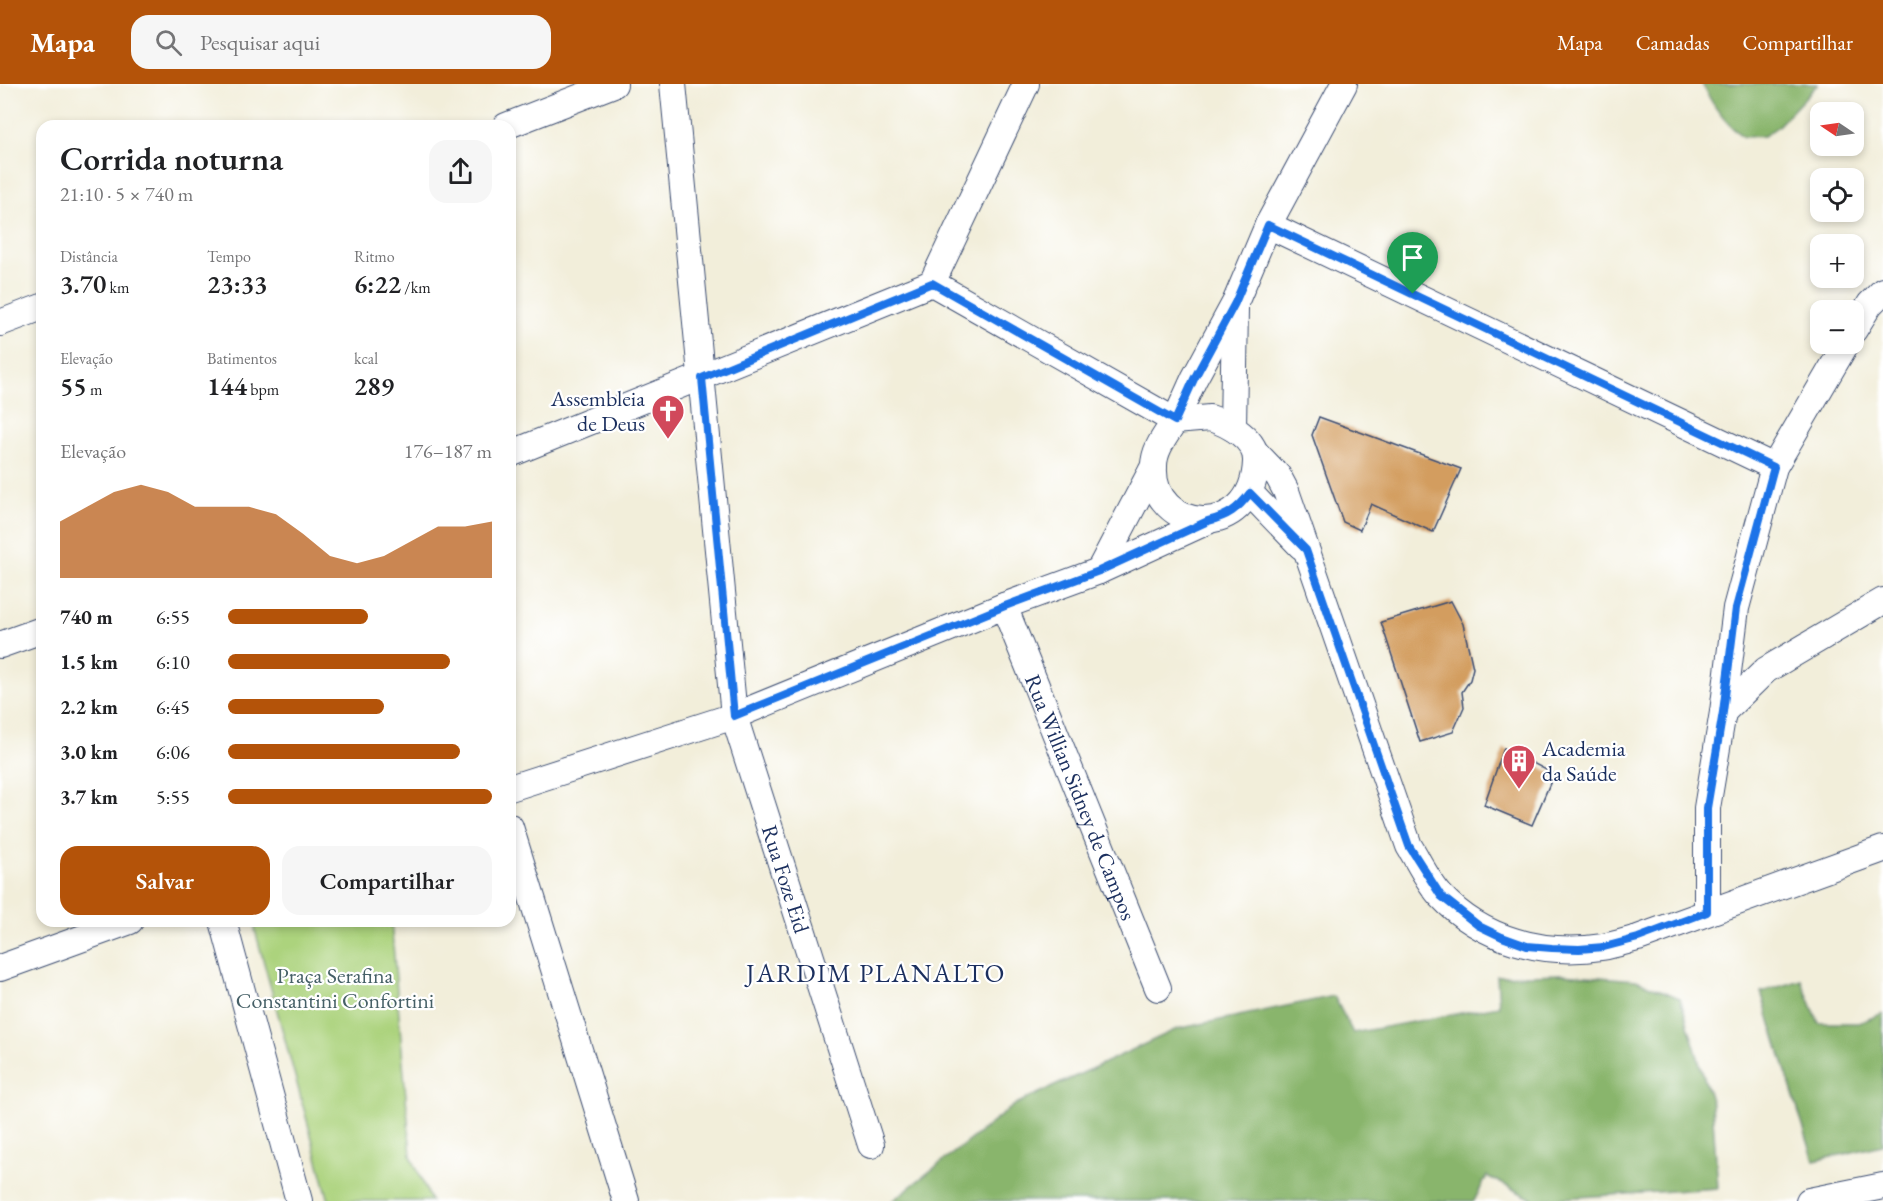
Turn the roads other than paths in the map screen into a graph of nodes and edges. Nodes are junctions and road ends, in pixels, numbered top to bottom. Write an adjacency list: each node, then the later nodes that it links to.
1 (614, 84): 5 (street)
2 (673, 84): 14 (street, Rua Foze Eid)
3 (1026, 84): 7 (street)
4 (1344, 84): 6 (street)
5 (516, 122)
6 (1268, 225): 9 (street); 20 (street)
7 (932, 283): 14 (street); 15 (street)
8 (1883, 291): 11 (street)
9 (1235, 303): 15 (street); 16 (street)
10 (36, 309): 12 (street)
11 (1864, 314)
12 (0, 323)
13 (1840, 354): 20 (street)
14 (702, 378): 17 (street); 30 (street, Rua Foze Eid)
15 (1175, 421): 16 (street); 19 (street)
16 (1233, 428): 18 (street)
17 (516, 452)
18 (1256, 452): 21 (street); 23 (street)
19 (1154, 466): 22 (street); 24 (street)
20 (1774, 467): 29 (street)
21 (1250, 493): 22 (street); 23 (street)
22 (1208, 521): 24 (street)
23 (1306, 550): 34 (street)
24 (1099, 571): 26 (street)
25 (1883, 601): 29 (street)
26 (1005, 606): 30 (street); 38 (street, Rua Willian Sidney de Campos)
27 (36, 632): 28 (street)
28 (0, 645)
29 (1723, 712): 34 (street)
30 (734, 716): 31 (street); 39 (street, Rua Foze Eid)
31 (516, 786)
32 (516, 845): 42 (street)
33 (1883, 849): 34 (street)
34 (1707, 912)
35 (113, 927): 37 (street)
36 (226, 927): 41 (street)
37 (0, 968)
38 (1158, 988)
39 (870, 1146)
40 (1883, 1186): 43 (street)
41 (299, 1201)
42 (626, 1201)
43 (1812, 1201)

